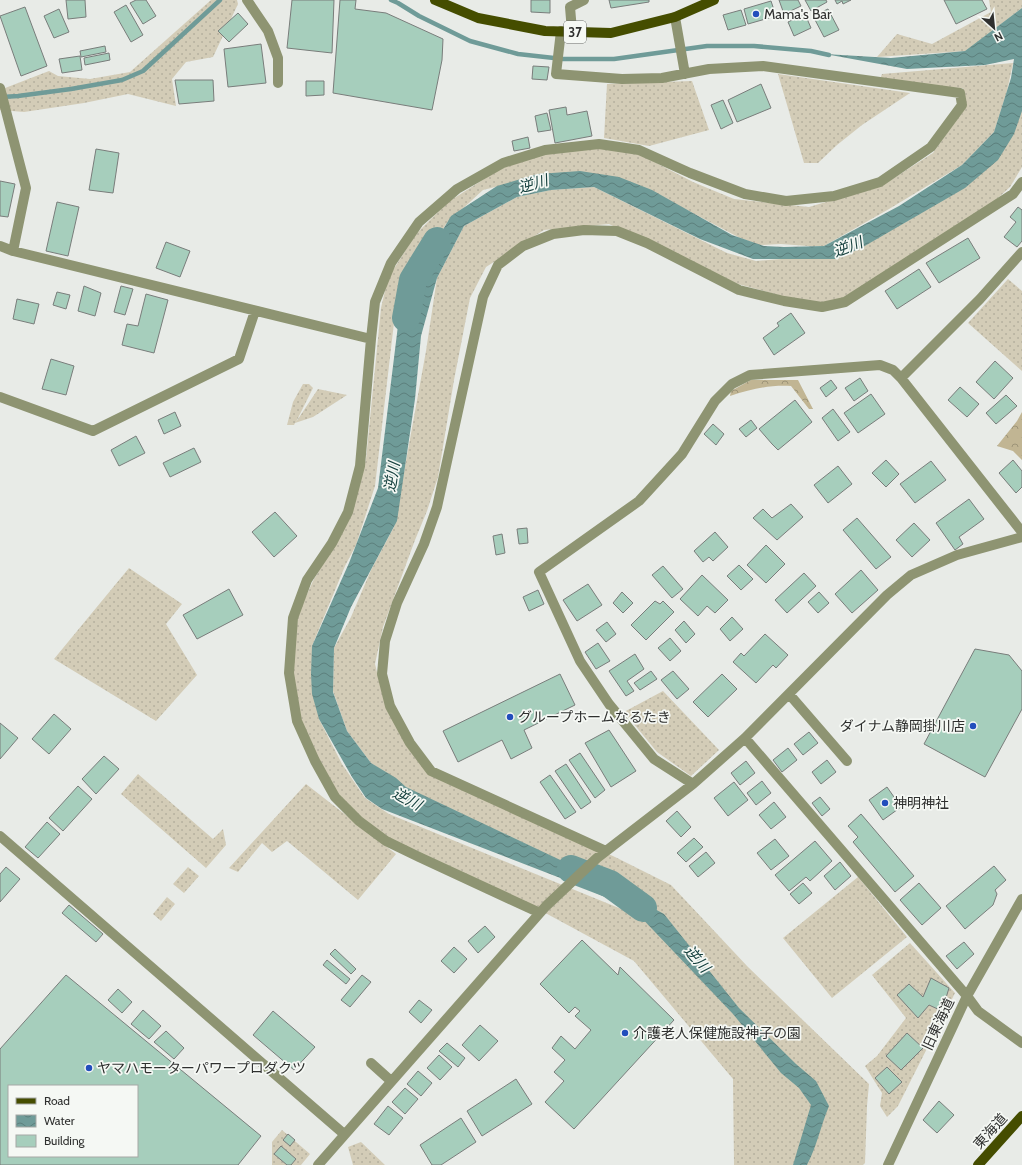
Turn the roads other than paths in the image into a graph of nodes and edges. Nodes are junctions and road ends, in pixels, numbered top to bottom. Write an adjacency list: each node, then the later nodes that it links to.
1 (247, 0): 9 (street)
2 (435, 0): 6 (main road, 37)
3 (584, 0): 7 (street)
4 (714, 0): 5 (main road, 37)
5 (675, 17): 7 (main road, 37); 8 (street)
6 (561, 31): 7 (main road, 37); 8 (street)
7 (572, 31)
8 (685, 74): 16 (street)
9 (278, 83)
10 (0, 89): 13 (street)
11 (1022, 182): 26 (street)
12 (0, 246): 13 (street)
13 (13, 251): 15 (street)
14 (1022, 252): 17 (street)
15 (255, 311): 16 (street); 18 (street)
16 (371, 339): 28 (street)
17 (901, 378): 19 (street); 24 (street)
18 (0, 397)
19 (1022, 532)
20 (1022, 538): 21 (street)
21 (789, 694): 22 (street); 23 (street)
22 (745, 738): 24 (street); 29 (street)
23 (847, 761)
24 (693, 784): 26 (street)
25 (0, 836): 34 (street)
26 (606, 851): 28 (street)
27 (1022, 899): 29 (street, 旧東海道)
28 (543, 910): 32 (street)
29 (967, 996): 30 (street); 36 (street, 旧東海道)
30 (1022, 1043)
31 (371, 1063): 32 (street)
32 (391, 1081): 34 (street)
33 (1022, 1116): 37 (main road, 東海道)
34 (344, 1134): 35 (street)
35 (318, 1165)
36 (888, 1165)
37 (978, 1165)

